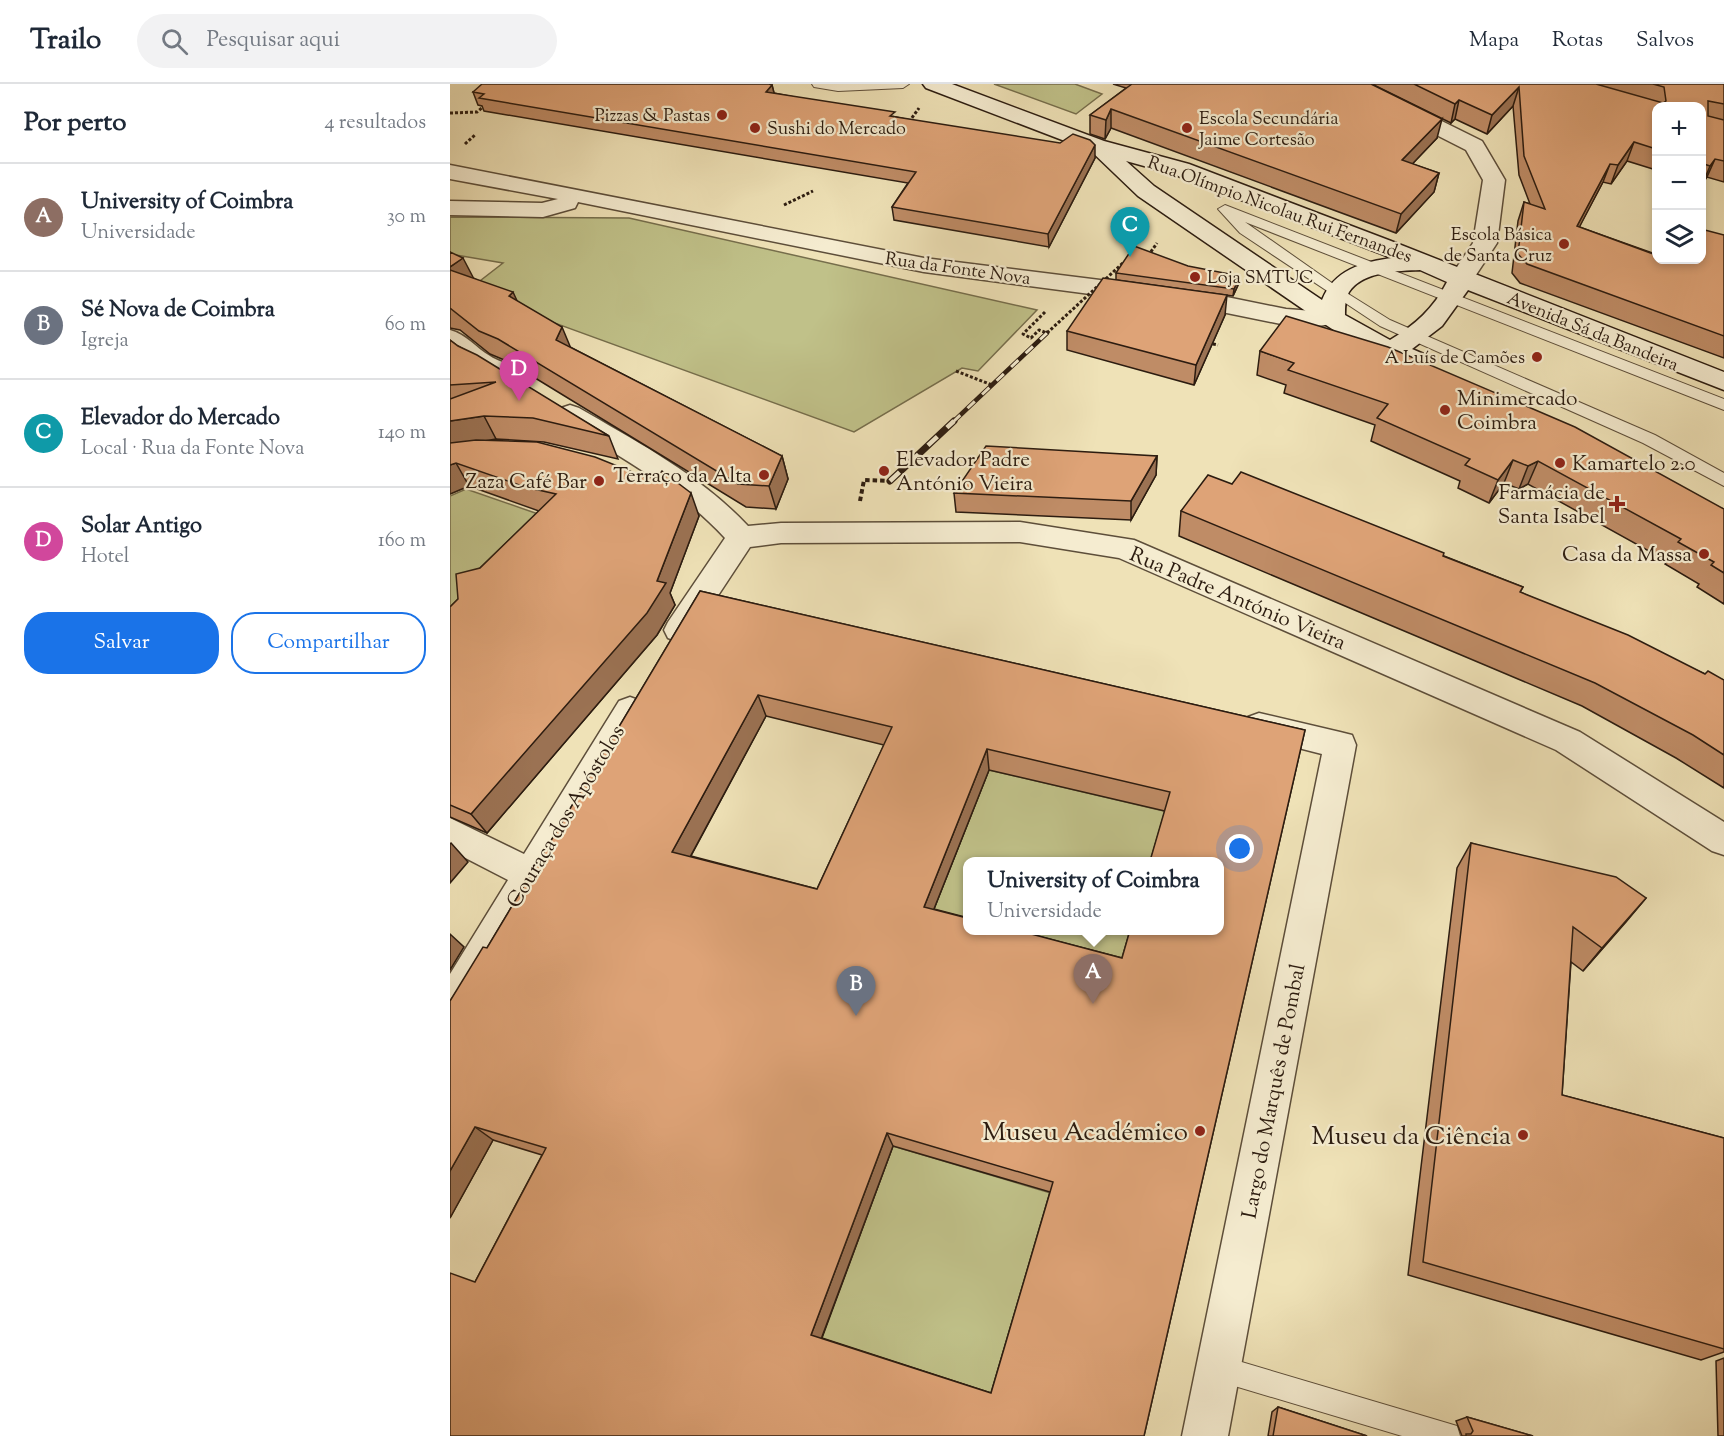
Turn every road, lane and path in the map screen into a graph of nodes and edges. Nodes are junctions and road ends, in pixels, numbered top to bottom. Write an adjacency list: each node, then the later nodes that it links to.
1 (818, 84): 2 (lane)
2 (903, 84)
3 (933, 84): 9 (street, Rua Olímpio Nicolau Rui Fernandes)
4 (1351, 84): 22 (street)
5 (484, 106): 6 (path)
6 (450, 113)
7 (476, 135): 8 (path)
8 (465, 144)
9 (1096, 146): 19 (street, Rua Olímpio Nicolau Rui Fernandes); 25 (street, Rua Olímpio Nicolau Rui Fernandes)
10 (450, 172): 12 (street)
11 (450, 186): 12 (street)
12 (543, 190): 14 (street, Rua da Fonte Nova)
13 (813, 191): 15 (path)
14 (586, 197): 16 (street); 25 (street, Rua da Fonte Nova)
15 (783, 206)
16 (450, 208)
17 (1157, 243): 20 (path)
18 (1127, 260): 24 (path, bridge)
19 (1424, 263): 21 (street); 22 (street, Rua Olímpio Nicolau Rui Fernandes)
20 (1143, 264)
21 (1375, 268): 22 (lane); 23 (street); 23 (lane)
22 (1457, 289): 26 (street); 33 (street, Avenida Sá da Bandeira); 36 (lane)
23 (1337, 293): 25 (street); 26 (lane)
24 (1048, 309)
25 (1332, 318): 28 (street)
26 (1414, 337): 28 (street); 39 (lane)
27 (450, 338): 29 (street)
28 (1392, 350): 37 (street)
29 (480, 362): 30 (street); 32 (street)
30 (450, 366)
31 (956, 371): 34 (path)
32 (519, 382)
33 (1724, 382)
34 (992, 385)
35 (549, 401): 40 (street)
36 (1724, 405)
37 (1606, 448)
38 (613, 469): 40 (street)
39 (1724, 480)
40 (690, 489): 41 (street)
41 (741, 537): 42 (street); 48 (street, Rua Padre António Vieira)
42 (700, 595): 43 (street); 44 (street)
43 (735, 604)
44 (663, 655)
45 (645, 685): 49 (street, Couraça dos Apóstolos)
46 (1235, 721): 51 (street, Largo do Marquês de Pombal)
47 (450, 833): 49 (street)
48 (1724, 840)
49 (529, 874): 50 (street, Couraça dos Apóstolos)
50 (450, 1008)
51 (1218, 1368): 52 (street, Largo do Marquês de Pombal); 53 (lane)
52 (1205, 1436)
53 (1447, 1436)

